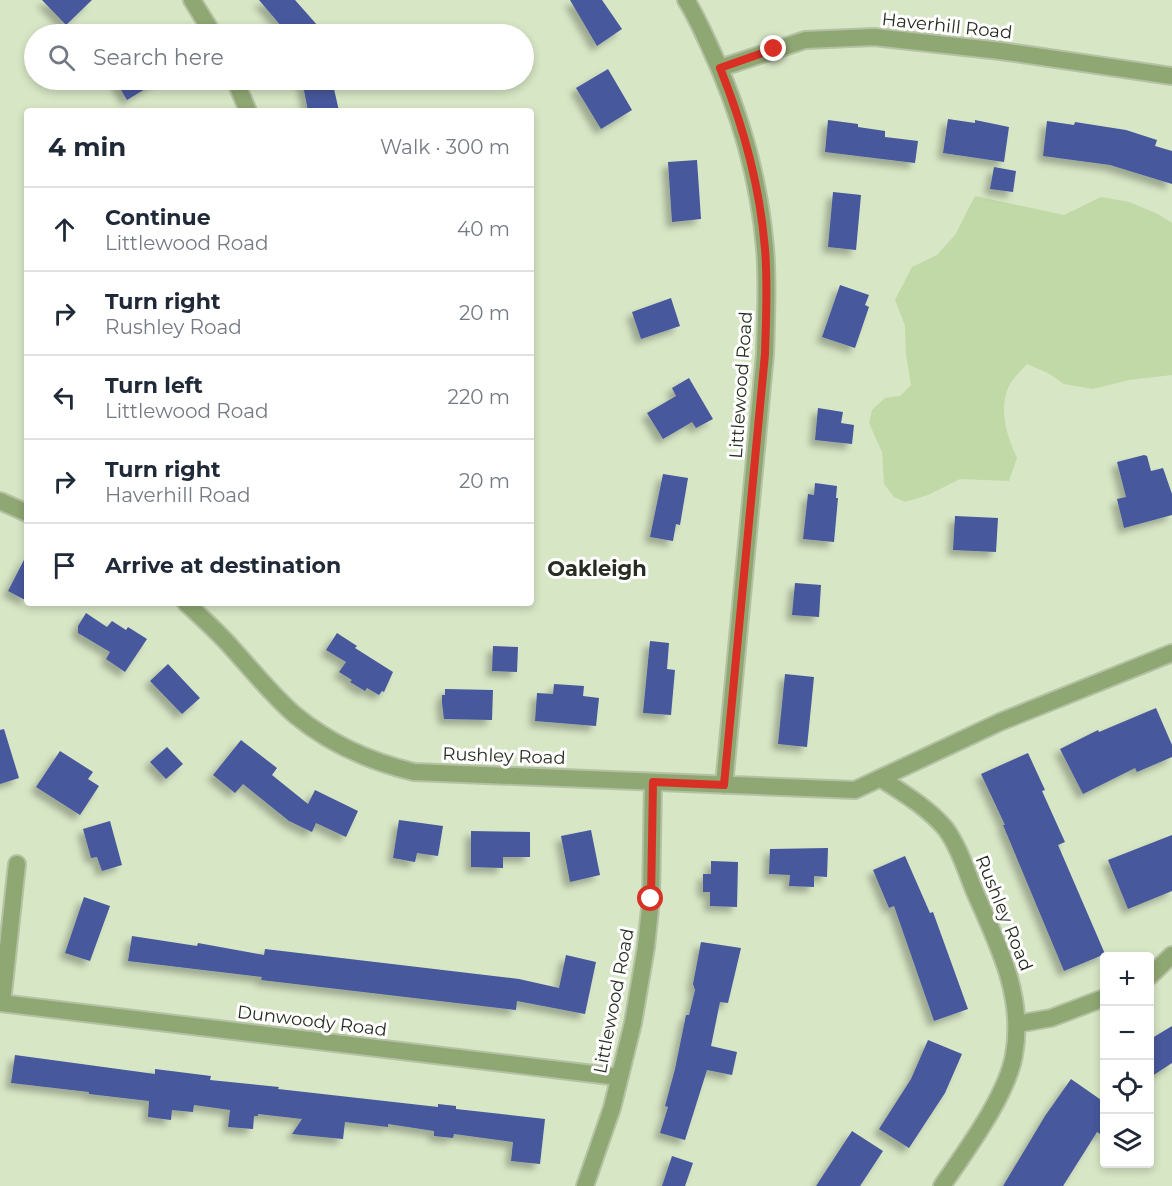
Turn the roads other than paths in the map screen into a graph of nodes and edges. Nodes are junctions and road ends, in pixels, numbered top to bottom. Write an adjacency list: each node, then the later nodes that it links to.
1 (192, 0): 3 (street)
2 (686, 0): 4 (street, Littlewood Road)
3 (207, 24)
4 (720, 68): 5 (street, Haverhill Road); 14 (street, Littlewood Road)
5 (1172, 76)
6 (239, 90): 7 (street)
7 (247, 108)
8 (0, 501): 9 (street)
9 (24, 512)
10 (189, 606): 13 (street, Rushley Road)
11 (1172, 653): 12 (street, Rushley Road)
12 (880, 778): 14 (street, Rushley Road); 20 (street, Rushley Road)
13 (653, 782): 14 (street, Rushley Road); 21 (street, Littlewood Road)
14 (724, 785)
15 (17, 864): 19 (street)
16 (1172, 955): 17 (street)
17 (1154, 971)
18 (1100, 1000): 20 (street)
19 (1, 1003): 21 (street, Dunwoody Road)
20 (1017, 1024): 23 (street, Rushley Road)
21 (619, 1077): 22 (street, Littlewood Road)
22 (585, 1186)
23 (942, 1186)

